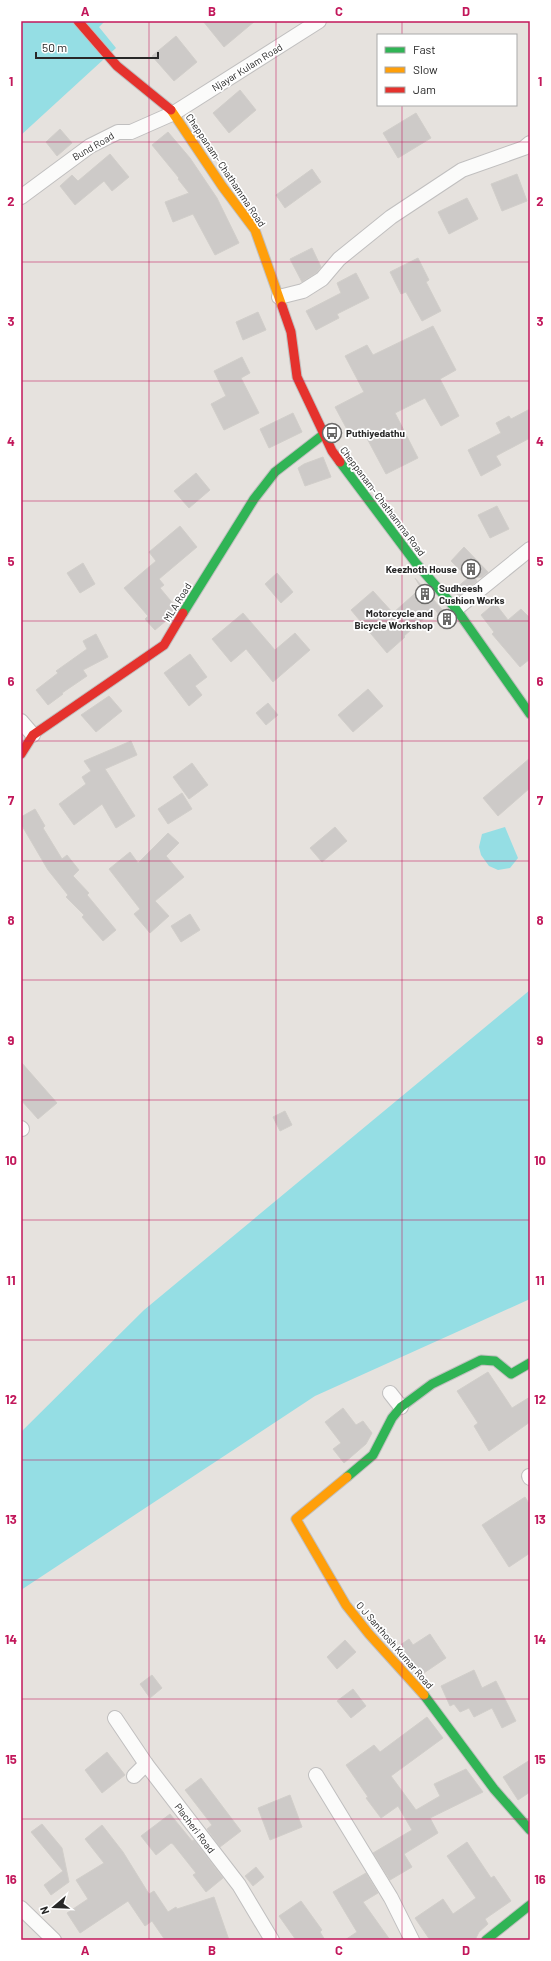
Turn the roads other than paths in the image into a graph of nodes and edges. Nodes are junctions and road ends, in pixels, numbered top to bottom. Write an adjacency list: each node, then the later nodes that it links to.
1 (78, 21): 3 (street, Cheppanam- Chathamma Road)
2 (319, 21): 3 (street, Njayar Kulam Road)
3 (174, 112): 5 (street, Bund Road); 6 (street, Cheppanam- Chathamma Road)
4 (530, 143): 6 (street)
5 (21, 197)
6 (279, 297): 7 (street, Cheppanam- Chathamma Road)
7 (324, 434): 9 (street, Cheppanam- Chathamma Road); 12 (street, MLA Road)
8 (530, 549): 9 (street)
9 (456, 609): 10 (street, Cheppanam- Chathamma Road)
10 (530, 714)
11 (21, 721): 12 (street)
12 (33, 735): 13 (street, MLA Road)
13 (21, 754)
14 (530, 1363): 16 (street, O J Santhosh Kumar Road)
15 (390, 1393): 16 (street)
16 (401, 1407): 21 (street, O J Santhosh Kumar Road)
17 (115, 1718): 18 (street, Placheri Road)
18 (146, 1764): 20 (street); 25 (street, Placheri Road)
19 (316, 1775): 26 (street)
20 (134, 1776)
21 (530, 1830)
22 (530, 1905): 27 (street)
23 (21, 1908): 24 (street)
24 (54, 1940)
25 (272, 1940)
26 (412, 1940)
27 (486, 1940)

